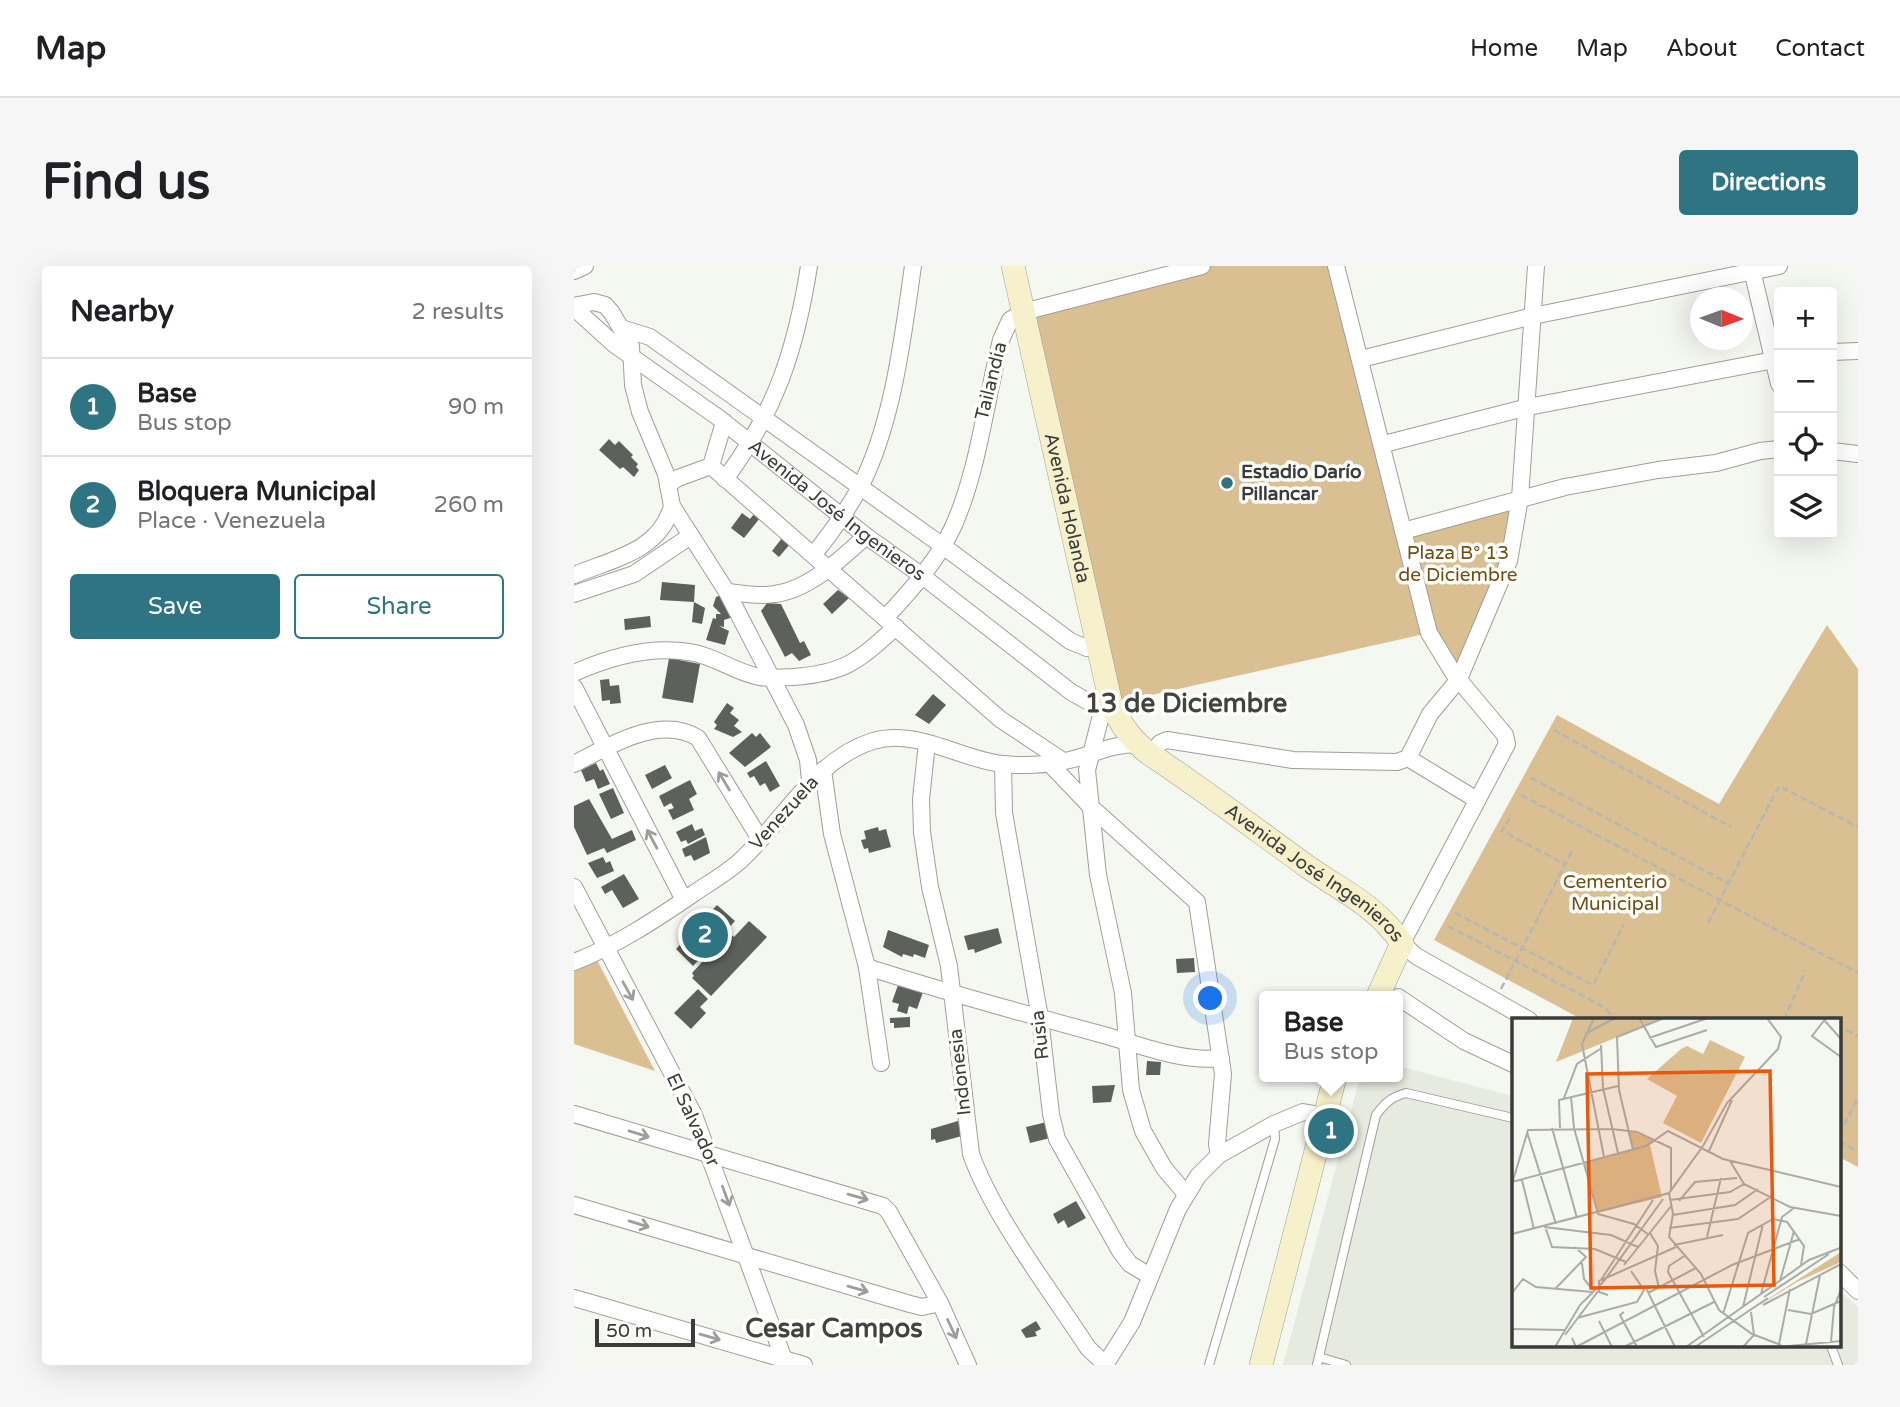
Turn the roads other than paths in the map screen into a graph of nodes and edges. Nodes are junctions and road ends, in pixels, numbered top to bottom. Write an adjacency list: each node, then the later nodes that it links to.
1 (584, 266): 10 (street)
2 (809, 266): 23 (street)
3 (913, 266): 33 (street)
4 (1013, 266): 12 (street, Avenida Holanda)
5 (1202, 266): 12 (street)
6 (1336, 266): 20 (street)
7 (1536, 266): 13 (street)
8 (1779, 266): 9 (street)
9 (1752, 268): 13 (street); 16 (street)
10 (574, 271)
11 (574, 307): 14 (street, Avenida José Ingenieros); 15 (street)
12 (1023, 312): 40 (street, Tailandia); 48 (street, Avenida Holanda)
13 (1533, 317): 20 (street); 22 (street)
14 (581, 319): 19 (street, Avenida José Ingenieros)
15 (621, 328): 19 (street); 23 (street)
16 (1775, 350)
17 (1858, 351): 18 (street)
18 (1837, 352)
19 (632, 355): 24 (street, Avenida José Ingenieros); 32 (street)
20 (1361, 359): 26 (street)
21 (1774, 360): 22 (street)
22 (1528, 407): 26 (street); 34 (street)
23 (765, 420): 25 (street); 33 (street)
24 (724, 422): 25 (street, Avenida José Ingenieros); 30 (street)
25 (752, 444): 31 (street); 36 (street, Avenida José Ingenieros)
26 (1384, 444): 37 (street)
27 (1774, 450): 34 (street)
28 (1837, 452): 29 (street)
29 (1858, 454)
30 (711, 466): 31 (street); 32 (street)
31 (725, 479): 41 (street)
32 (668, 485): 35 (street)
33 (859, 487): 36 (street); 40 (street)
34 (1520, 498): 37 (street); 51 (street)
35 (672, 506): 39 (street); 43 (street)
36 (842, 516): 38 (street, Avenida José Ingenieros); 41 (street)
37 (1404, 531): 51 (street)
38 (866, 536): 42 (street); 44 (street, Avenida José Ingenieros)
39 (689, 537): 45 (street); 46 (street)
40 (943, 546): 44 (street, Tailandia); 48 (street)
41 (814, 554): 42 (street)
42 (829, 567): 45 (street); 47 (street)
43 (574, 575)
44 (921, 575): 47 (street, Tailandia); 53 (street, Avenida José Ingenieros)
45 (727, 592): 50 (street)
46 (574, 594)
47 (891, 622): 50 (street, Tailandia); 59 (street)
48 (1097, 645): 53 (street, Avenida Holanda)
49 (574, 673): 50 (street, Tailandia)
50 (772, 678): 62 (street)
51 (1459, 679): 58 (street); 63 (street)
52 (574, 687): 55 (street)
53 (1105, 698): 56 (street, Avenida Holanda); 57 (street)
54 (927, 743): 61 (street, Venezuela); 62 (street, Venezuela); 73 (street, Indonesia)
55 (604, 748): 60 (street); 65 (street, one-way to 55); 67 (street, one-way to 55)
56 (1144, 749): 57 (street, Venezuela); 58 (street, Venezuela); 68 (street, Avenida José Ingenieros)
57 (1090, 753): 59 (street, Venezuela); 64 (street)
58 (1408, 758): 63 (street)
59 (1056, 762): 61 (street, Venezuela); 64 (street)
60 (574, 764)
61 (1003, 764): 75 (street, Rusia)
62 (817, 775): 65 (street, Venezuela); 71 (street)
63 (1477, 800): 68 (street)
64 (1092, 808): 77 (street); 78 (street)
65 (760, 839): 67 (street, Venezuela)
66 (574, 887): 69 (street, El Salvador)
67 (684, 900): 69 (street, Venezuela)
68 (1402, 943): 72 (street); 76 (street, Avenida José Ingenieros)
69 (605, 950): 70 (street, Venezuela); 86 (street, El Salvador, one-way to 86)
70 (574, 962)
71 (867, 967): 73 (street); 79 (street)
72 (1390, 991)
73 (953, 994): 75 (street); 99 (street, Indonesia)
74 (1403, 1003): 80 (street)
75 (1040, 1018): 77 (street); 92 (street, Rusia)
76 (1525, 1018)
77 (1128, 1042): 78 (street); 88 (street)
78 (1221, 1058): 87 (street)
79 (881, 1063)
80 (1512, 1065)
81 (1334, 1082): 83 (street)
82 (574, 1114): 86 (street, one-way to 86)
83 (1325, 1116): 85 (street); 103 (street)
84 (1512, 1118): 97 (lane)
85 (1274, 1124): 87 (street); 102 (lane)
86 (711, 1155): 90 (street, El Salvador, one-way to 90); 95 (street, one-way to 95)
87 (1220, 1155): 88 (street)
88 (1185, 1193): 92 (street)
89 (574, 1205): 90 (street, one-way to 90)
90 (748, 1257): 95 (street, one-way to 95); 98 (street, El Salvador)
91 (1840, 1273): 93 (street)
92 (1150, 1276): 99 (street)
93 (1858, 1291)
94 (574, 1298): 98 (street, one-way to 98)
95 (940, 1303): 101 (street, one-way to 101)
96 (1832, 1348): 105 (lane)
97 (1318, 1361): 104 (lane)
98 (784, 1362): 100 (street)
99 (1105, 1364)
100 (804, 1365)
101 (968, 1365)
102 (1209, 1365)
103 (1261, 1365)
104 (1345, 1365)
105 (1838, 1365)

